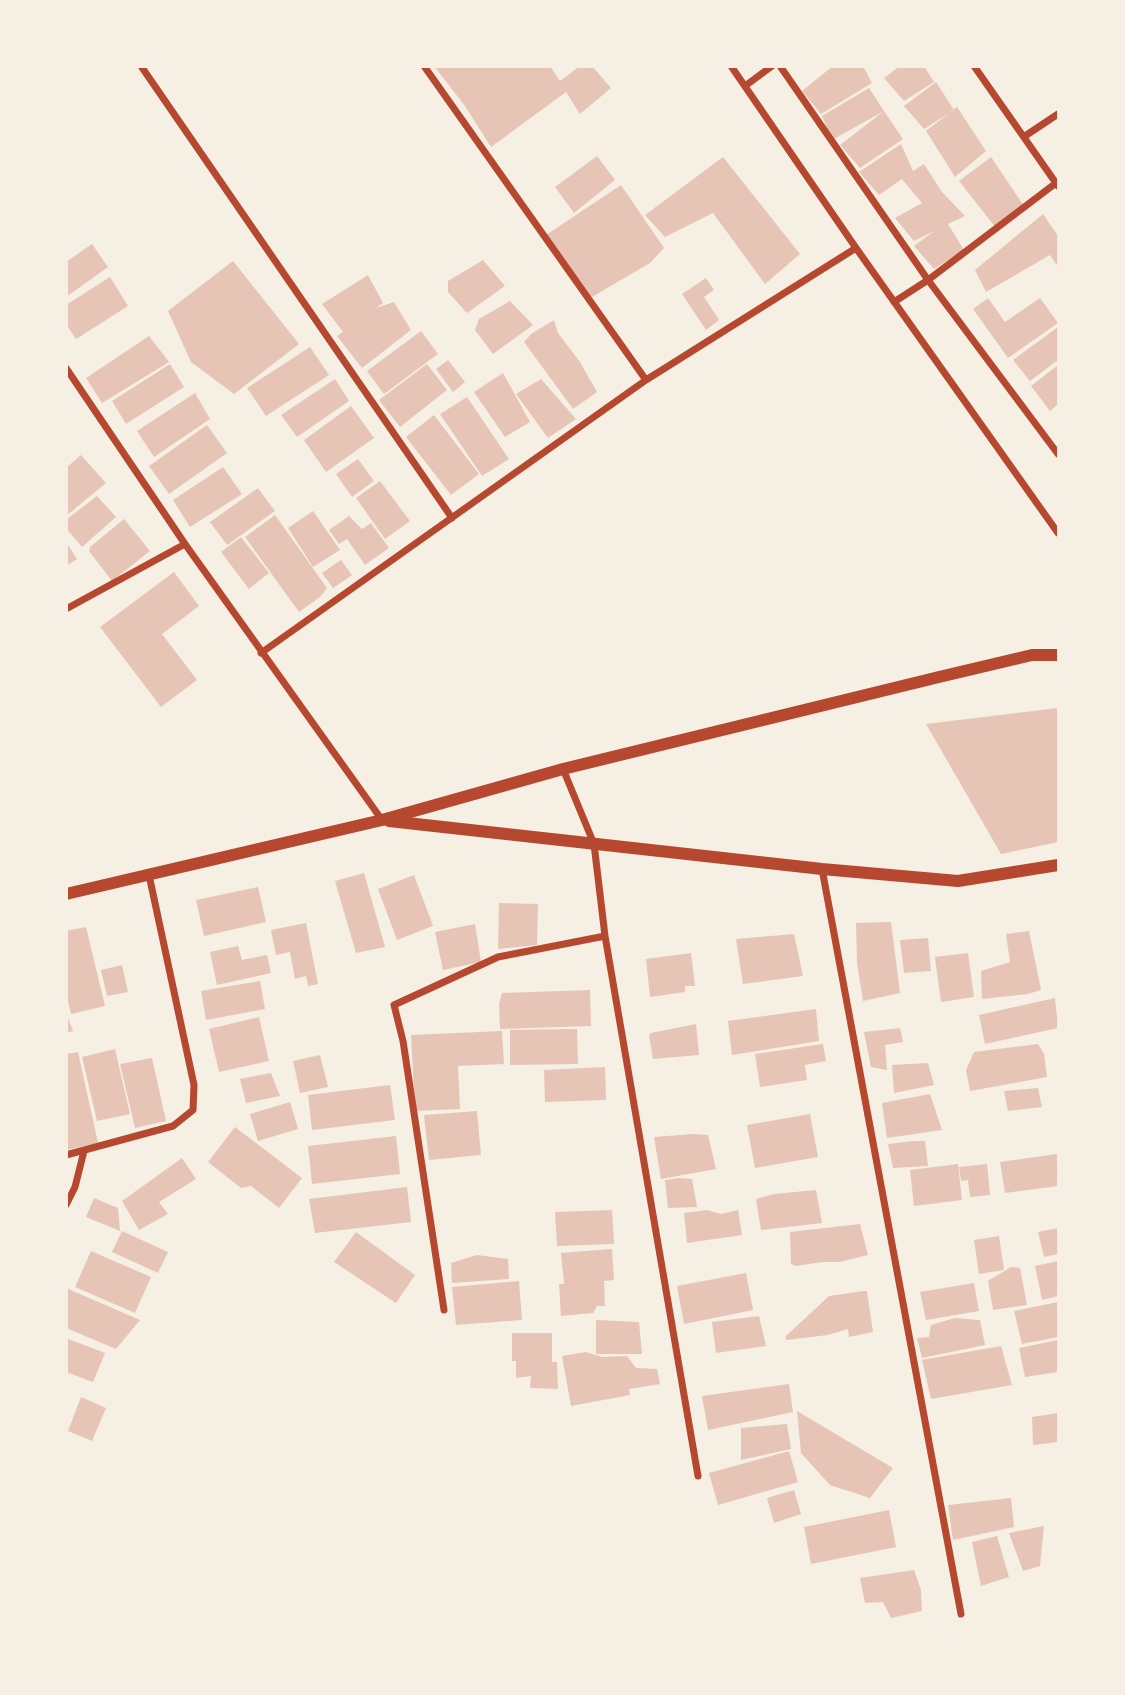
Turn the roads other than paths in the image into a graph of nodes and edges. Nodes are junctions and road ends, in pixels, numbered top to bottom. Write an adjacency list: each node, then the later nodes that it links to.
1 (141, 66): 17 (street)
2 (424, 66): 15 (street)
3 (731, 66): 7 (street)
4 (772, 66): 7 (street)
5 (780, 66): 12 (street)
6 (974, 66): 9 (street)
7 (745, 86): 11 (street)
8 (1059, 114): 9 (street)
9 (1025, 136): 10 (street)
10 (1058, 184): 12 (street)
11 (856, 248): 13 (street); 15 (street)
12 (928, 280): 13 (street); 16 (street)
13 (894, 302): 18 (street)
14 (66, 368): 19 (street)
15 (646, 380): 17 (street)
16 (1059, 454)
17 (452, 518): 21 (street)
18 (1059, 534)
19 (185, 544): 20 (street); 21 (street)
20 (66, 608)
21 (261, 653): 24 (street)
22 (1059, 655): 23 (street)
23 (563, 769): 24 (street); 25 (street)
24 (382, 820): 25 (street); 28 (street)
25 (594, 844): 27 (street); 30 (street)
26 (1059, 866): 27 (street)
27 (822, 869): 36 (street)
28 (149, 875): 29 (street); 31 (street)
29 (66, 894)
30 (605, 936): 34 (street); 35 (street)
31 (84, 1151): 32 (street); 33 (street)
32 (66, 1155)
33 (66, 1205)
34 (444, 1310)
35 (698, 1476)
36 (961, 1614)

